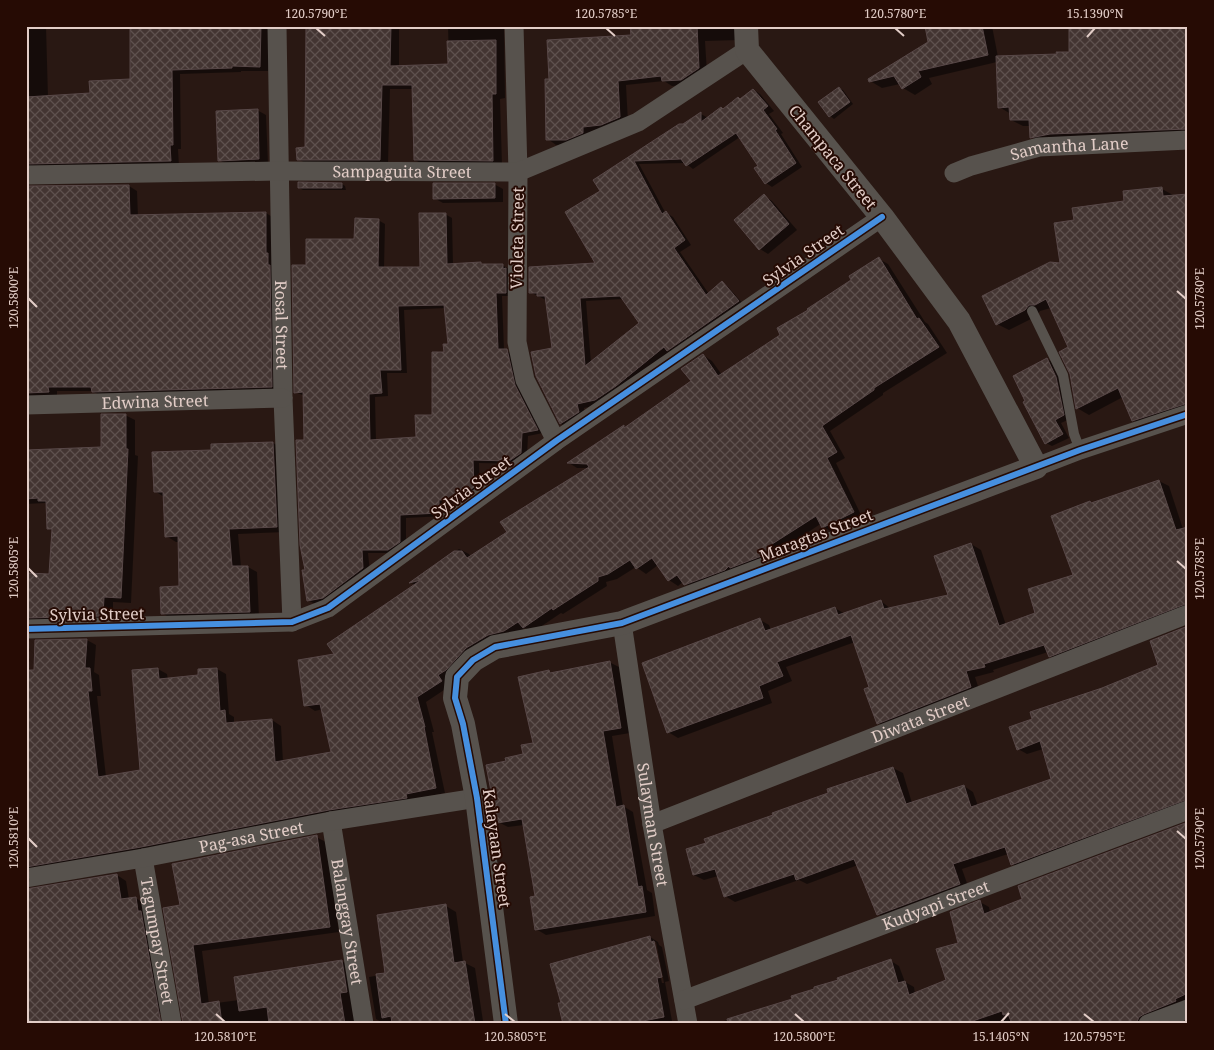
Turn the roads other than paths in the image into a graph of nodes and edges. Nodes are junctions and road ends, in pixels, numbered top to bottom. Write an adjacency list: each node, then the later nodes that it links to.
1 (277, 26): 6 (street, Rosal Street)
2 (514, 26): 7 (street, Violeta Street)
3 (746, 26): 4 (street)
4 (747, 50): 7 (street, Sampaguita Street); 10 (street, Champaca Street)
5 (1188, 140): 8 (street, Samantha Lane)
6 (278, 170): 7 (street, Sampaguita Street); 9 (street, Sampaguita Street); 12 (street, Rosal Street)
7 (518, 172): 15 (street, Violeta Street)
8 (954, 174)
9 (26, 175)
10 (882, 217): 15 (street, Sylvia Street); 17 (street, Champaca Street)
11 (1032, 311): 16 (lane)
12 (283, 398): 13 (street, Edwina Street); 19 (street, Rosal Street)
13 (26, 405)
14 (1188, 414): 16 (street, Maragtas Street)
15 (556, 441): 19 (street, Sylvia Street)
16 (1080, 450): 17 (street, Maragtas Street)
17 (1036, 467): 20 (street, Maragtas Street)
18 (1188, 614): 26 (street, Diwata Street)
19 (292, 622): 21 (street, Sylvia Street)
20 (622, 623): 22 (street, Maragtas Street); 26 (street, Sulayman Street)
21 (26, 629)
22 (457, 678): 23 (street, Kalayaan Street)
23 (477, 798): 25 (street, Pag-asa Street); 33 (street, Kalayaan Street)
24 (1188, 810): 29 (street, Kudyapi Street)
25 (331, 821): 27 (street, Pag-asa Street); 32 (street, Balanggay Street)
26 (652, 824): 29 (street, Sulayman Street)
27 (144, 858): 28 (street, Pag-asa Street); 31 (street, Tagumpay Street)
28 (26, 878)
29 (684, 1000): 34 (street, Sulayman Street)
30 (1188, 1009): 35 (street)
31 (172, 1024)
32 (364, 1024)
33 (506, 1024)
34 (688, 1024)
35 (1148, 1024)

